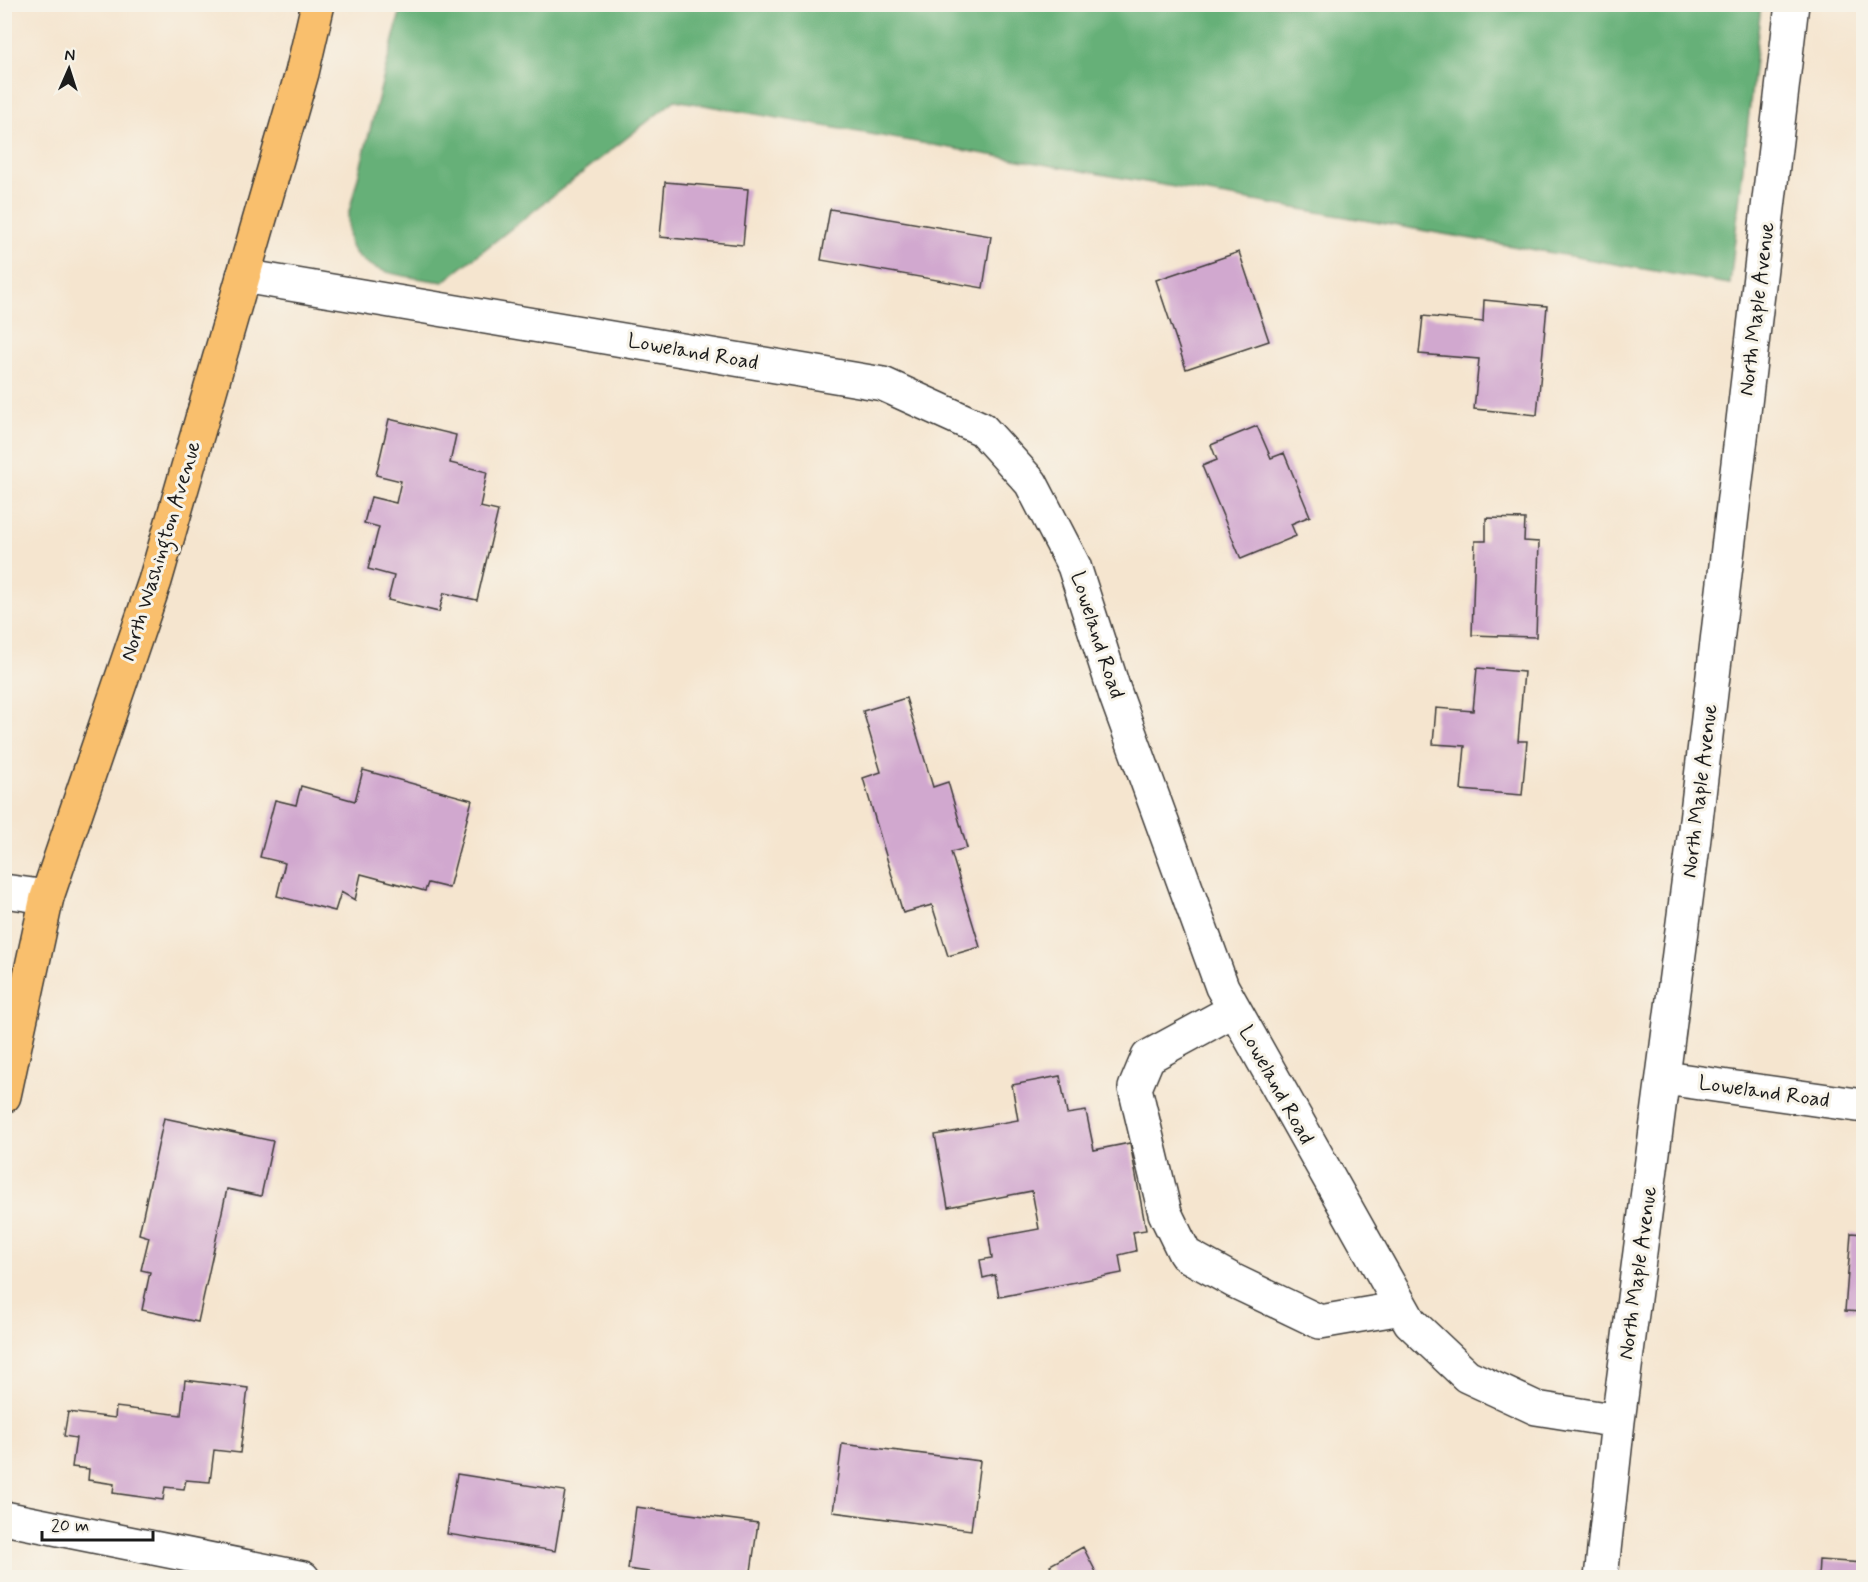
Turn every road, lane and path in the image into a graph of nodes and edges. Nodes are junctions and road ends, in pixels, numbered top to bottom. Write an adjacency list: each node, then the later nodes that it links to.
1 (318, 4): 3 (main road, North Washington Avenue)
2 (1792, 4): 7 (street, North Maple Avenue)
3 (243, 276): 5 (main road, North Washington Avenue); 6 (street, Loweland Road)
4 (4, 891): 5 (street)
5 (46, 897): 8 (main road, North Washington Avenue)
6 (1234, 1011): 10 (street, Loweland Road); 10 (street)
7 (1665, 1078): 9 (street, Loweland Road); 11 (street, North Maple Avenue)
8 (4, 1096)
9 (1863, 1106)
10 (1402, 1308): 11 (street, Loweland Road)
11 (1618, 1421): 14 (street, North Maple Avenue)
12 (4, 1518): 13 (street)
13 (303, 1578)
14 (1601, 1578)

